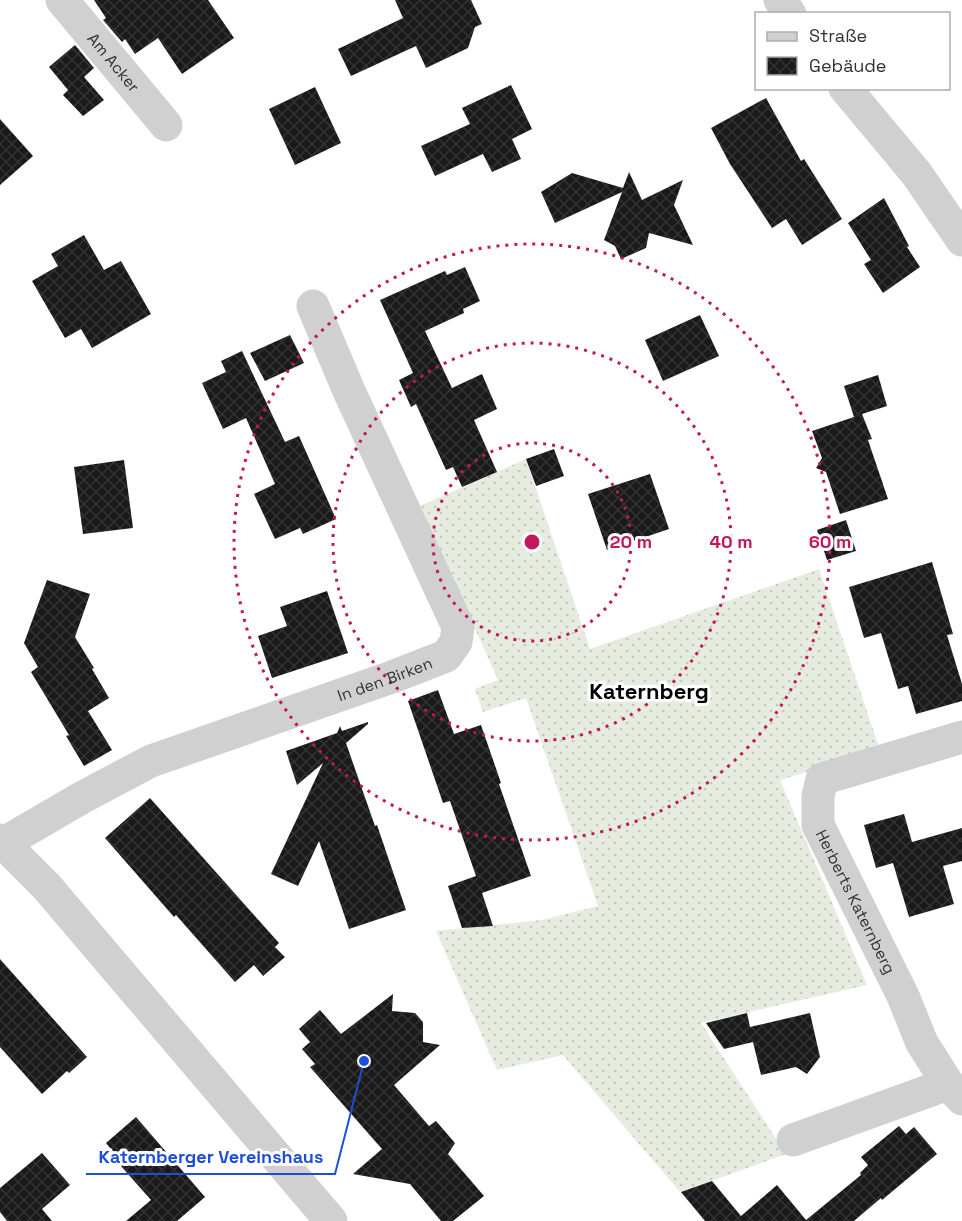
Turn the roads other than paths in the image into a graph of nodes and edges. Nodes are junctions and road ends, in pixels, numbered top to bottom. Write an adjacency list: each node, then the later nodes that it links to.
1 (62, 0): 3 (street, Am Acker)
2 (847, 90): 4 (street)
3 (166, 125)
4 (962, 240)
5 (313, 306): 7 (street, In den Birken)
6 (962, 737): 8 (street, Herberts Katernberg)
7 (2, 842): 10 (street, In den Birken)
8 (955, 1092): 9 (street, Herberts Katernberg)
9 (793, 1140)
10 (317, 1217)

